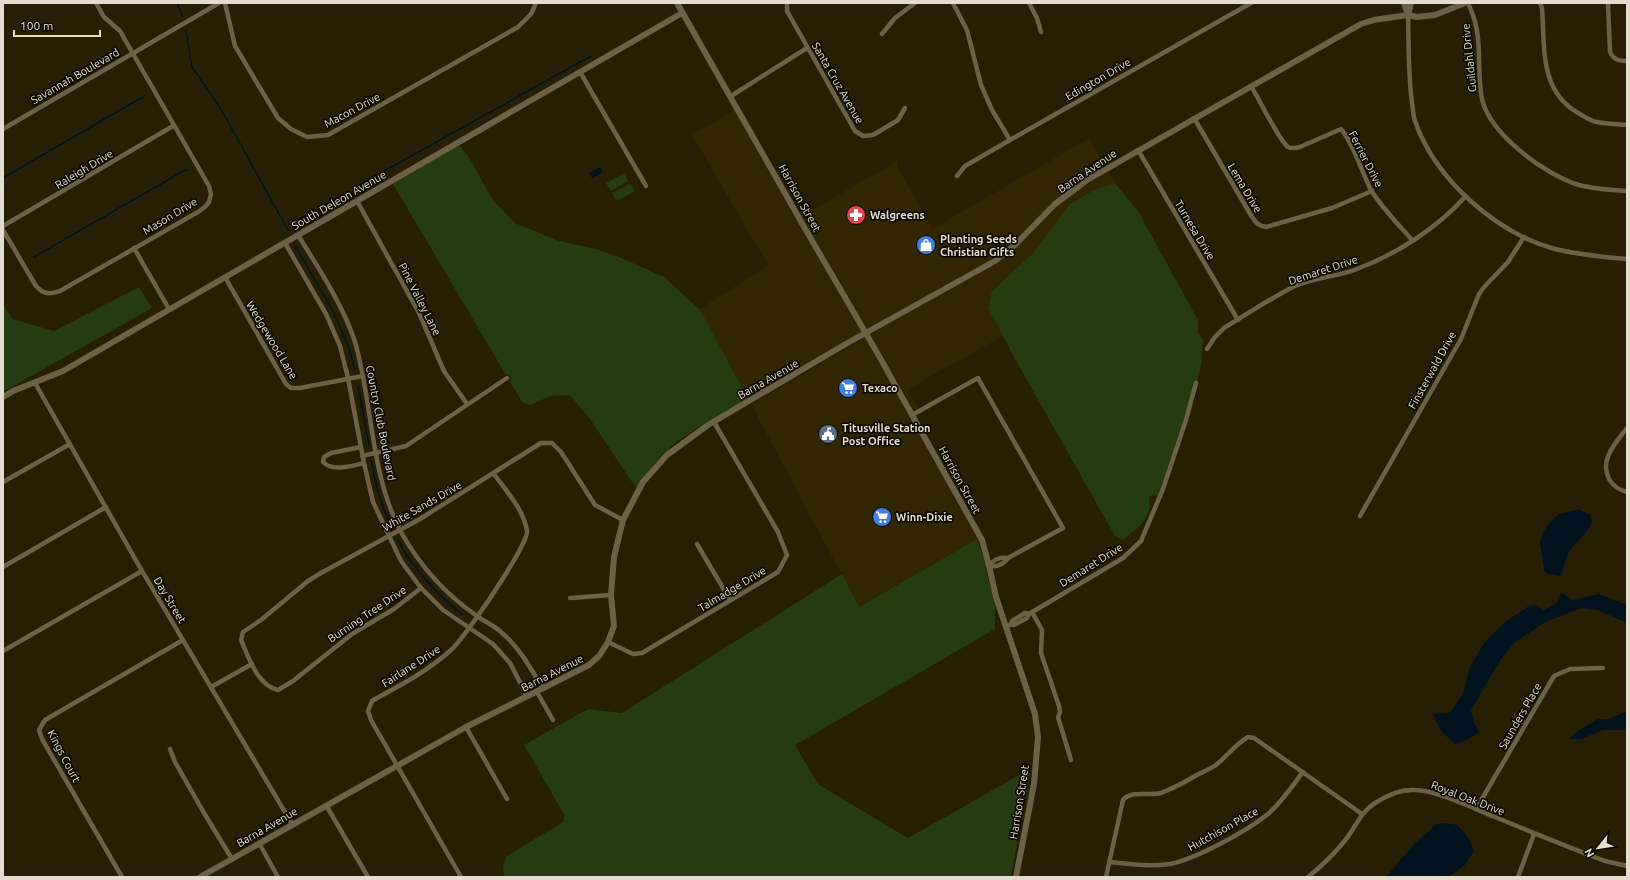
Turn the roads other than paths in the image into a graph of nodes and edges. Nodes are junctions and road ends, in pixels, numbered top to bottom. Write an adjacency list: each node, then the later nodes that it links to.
1 (96, 3): 22 (street, Mason Drive)
2 (219, 3): 22 (street, Savannah Boulevard)
3 (225, 3): 4 (street, Macon Drive)
4 (536, 3)
5 (677, 3): 17 (street, Harrison Street)
6 (787, 3): 21 (street, Santa Cruz Avenue)
7 (915, 3): 16 (street)
8 (953, 3): 32 (street)
9 (1029, 3): 19 (street)
10 (1251, 3): 32 (street, Edington Drive)
11 (1404, 3): 18 (street)
12 (1411, 3): 18 (street)
13 (1467, 3): 18 (street, Barna Avenue); 37 (street, Guildahl Drive)
14 (1540, 3): 29 (street)
15 (1608, 3): 23 (street)
16 (909, 5): 20 (street)
17 (682, 13): 24 (street, South Deleon Avenue); 26 (street, Harrison Street)
18 (1408, 15): 25 (street, Barna Avenue); 38 (street)
19 (1041, 32)
20 (882, 34)
21 (807, 48): 26 (street); 27 (street, Santa Cruz Avenue)
22 (132, 53): 30 (street, Mason Drive); 31 (street, Savannah Boulevard)
23 (1627, 61)
24 (580, 72): 35 (street); 39 (street, South Deleon Avenue)
25 (1251, 86): 28 (street, Barna Avenue); 36 (street, Ferrier Drive)
26 (731, 96): 51 (street, Harrison Street)
27 (905, 108)
28 (1194, 118): 33 (street, Barna Avenue); 36 (street, Lema Drive)
29 (1627, 125)
30 (173, 126): 40 (street, Raleigh Drive); 46 (street, Mason Drive)
31 (3, 129)
32 (1010, 140): 34 (street, Edington Drive)
33 (1138, 150): 50 (street, Turnesa Drive); 51 (street, Barna Avenue)
34 (957, 176)
35 (646, 186)
36 (1372, 191): 44 (street, Ferrier Drive)
37 (1627, 191)
38 (1466, 197): 43 (street); 44 (street, Demaret Drive)
39 (356, 201): 42 (street, South Deleon Avenue); 59 (street, Pine Valley Lane)
40 (3, 226)
41 (3, 230): 46 (street, Mason Drive)
42 (298, 235): 45 (street, South Deleon Avenue); 53 (street, Country Club Boulevard)
43 (1524, 237): 47 (street); 72 (street, Finsterwald Drive)
44 (1412, 240): 50 (street, Demaret Drive)
45 (285, 243): 48 (street, South Deleon Avenue); 54 (street)
46 (134, 248): 49 (street)
47 (1627, 259)
48 (225, 277): 49 (street, South Deleon Avenue); 54 (street, Wedgewood Lane)
49 (169, 309): 56 (street, South Deleon Avenue)
50 (1238, 320): 52 (street, Demaret Drive)
51 (867, 333): 60 (street, Harrison Street); 61 (street, Barna Avenue)
52 (1207, 349)
53 (363, 376): 54 (street, Wedgewood Lane); 65 (street, Country Club Boulevard)
54 (348, 378): 64 (street)
55 (507, 378): 59 (street)
56 (35, 383): 58 (street, South Deleon Avenue); 63 (street, Day Street)
57 (1196, 383): 84 (street, Demaret Drive)
58 (3, 397)
59 (467, 404): 65 (street)
60 (912, 415): 77 (street, Harrison Street); 77 (street)
61 (714, 422): 73 (street, Barna Avenue); 83 (street, Talmadge Drive)
62 (1627, 428): 70 (street)
63 (70, 444): 69 (street); 71 (street, Day Street)
64 (361, 448): 66 (street); 67 (street)
65 (376, 454): 66 (street); 74 (street, Country Club Boulevard)
66 (362, 456): 67 (street)
67 (364, 464): 75 (street)
68 (494, 474): 73 (street, White Sands Drive); 74 (street, White Sands Drive); 85 (street, Fairlane Drive)
69 (3, 482)
70 (1627, 492)
71 (106, 507): 78 (street); 79 (street, Day Street)
72 (1360, 516)
73 (623, 520): 81 (street, Barna Avenue)
74 (400, 530): 75 (street, White Sands Drive); 85 (street, Country Club Boulevard)
75 (388, 536): 80 (street); 91 (street, White Sands Drive)
76 (698, 544): 83 (street)
77 (990, 566): 86 (street, Harrison Street)
78 (3, 567)
79 (142, 571): 88 (street, Day Street); 90 (street)
80 (421, 588): 87 (street); 91 (street, Burning Tree Drive)
81 (611, 595): 82 (street); 89 (street, Barna Avenue)
82 (570, 598)
83 (730, 600): 89 (street, Talmadge Drive)
84 (1030, 613): 86 (street, Demaret Drive); 99 (street)
85 (478, 617): 87 (street, Fairlane Drive); 94 (street, Country Club Boulevard)
86 (1009, 626): 117 (street, Harrison Street)
87 (469, 629): 95 (street); 100 (street, Fairlane Drive)
88 (183, 640): 93 (street, Day Street); 112 (street, Kings Court)
89 (608, 642): 94 (street, Barna Avenue)
90 (3, 651)
91 (252, 664): 93 (street)
92 (1603, 668): 104 (street, Saunders Place)
93 (211, 688): 106 (street, Day Street)
94 (540, 690): 95 (street, Barna Avenue); 96 (street, Country Club Boulevard)
95 (528, 696): 97 (street, Barna Avenue)
96 (553, 720)
97 (466, 727): 100 (street, Barna Avenue); 102 (street)
98 (170, 749): 109 (street)
99 (1071, 760)
100 (398, 767): 103 (street, Barna Avenue); 116 (street, Fairlane Drive)
101 (1303, 772): 105 (street); 110 (street, Hutchison Place); 110 (street)
102 (507, 799)
103 (326, 805): 106 (street, Barna Avenue); 115 (street)
104 (1476, 809): 105 (street, Royal Oak Drive); 107 (street, Royal Oak Drive)
105 (1362, 814): 119 (street, Royal Oak Drive)
106 (292, 824): 108 (street, Barna Avenue)
107 (1534, 834): 111 (street, Royal Oak Drive); 120 (street)
108 (259, 843): 109 (street, Barna Avenue); 114 (street)
109 (232, 859): 113 (street, Barna Avenue)
110 (1109, 862): 118 (street)
111 (1627, 866)
112 (122, 877)
113 (200, 877)
114 (278, 877)
115 (368, 877)
116 (461, 877)
117 (1016, 877)
118 (1106, 877)
119 (1308, 877)
120 (1518, 877)

